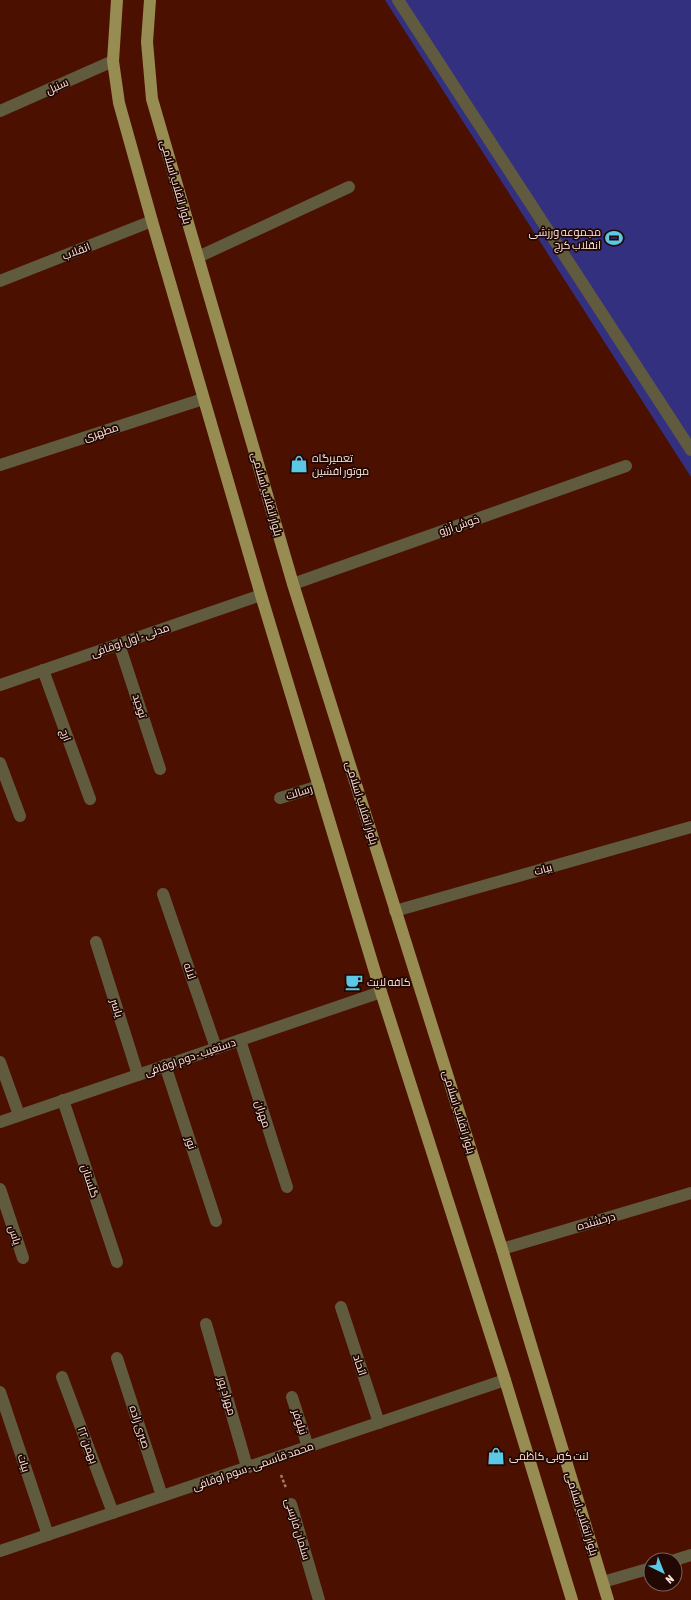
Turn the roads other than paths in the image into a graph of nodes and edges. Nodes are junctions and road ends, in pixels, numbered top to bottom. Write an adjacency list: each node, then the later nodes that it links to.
1 (117, 0): 4 (main road)
2 (150, 0): 8 (main road, بلوار انقلاب اسلامی)
3 (398, 0): 11 (street)
4 (113, 61): 5 (street, سنبل); 7 (main road)
5 (0, 111)
6 (349, 187): 8 (street)
7 (152, 222): 9 (street, انقلاب); 10 (main road)
8 (198, 257): 14 (main road, بلوار انقلاب اسلامی)
9 (0, 280)
10 (203, 399): 12 (street, مطهری); 15 (main road)
11 (691, 450)
12 (0, 465)
13 (626, 466): 14 (street, خوش آرزو)
14 (293, 584): 27 (main road, بلوار انقلاب اسلامی)
15 (261, 595): 16 (street, مدنی - اول اوقافی); 21 (main road)
16 (119, 644): 17 (street, مدنی - اول اوقافی); 20 (street, توحید)
17 (43, 670): 18 (street, مدنی - اول اوقافی); 23 (street, ارج)
18 (0, 685)
19 (0, 763): 24 (street)
20 (160, 769)
21 (319, 786): 22 (street, رسالت); 29 (main road)
22 (280, 798)
23 (90, 799)
24 (20, 816)
25 (691, 827): 27 (street, بیات)
26 (163, 894): 31 (street, لاله)
27 (395, 910): 42 (main road, بلوار انقلاب اسلامی)
28 (96, 942): 34 (street, یاسر)
29 (381, 992): 30 (street, دستغیب - دوم اوقافی); 49 (main road)
30 (240, 1040): 31 (street, دستغیب - دوم اوقافی); 38 (street, مهران)
31 (216, 1048): 33 (street, دستغیب - دوم اوقافی)
32 (0, 1062): 36 (street)
33 (165, 1066): 34 (street, دستغیب - دوم اوقافی); 41 (street, نور)
34 (138, 1075): 35 (street, دستغیب - دوم اوقافی)
35 (63, 1100): 36 (street, دستغیب - دوم اوقافی); 44 (street, گلستان)
36 (19, 1115): 37 (street, دستغیب - دوم اوقافی)
37 (0, 1122)
38 (287, 1187)
39 (0, 1189): 43 (street, یاس)
40 (691, 1193): 42 (street, درخشنده)
41 (216, 1221)
42 (502, 1249): 61 (main road, بلوار انقلاب اسلامی)
43 (23, 1258)
44 (116, 1262)
45 (341, 1307): 52 (street, اتحاد)
46 (206, 1324): 54 (street, مهراد پور)
47 (117, 1358): 55 (street, صبری زاده)
48 (62, 1377): 57 (street, ۲۲ بهمن)
49 (505, 1380): 52 (street, محمد قاسمی - سوم اوقافی); 63 (main road)
50 (0, 1392): 58 (street, بیات)
51 (292, 1397): 53 (street, نیلوفر)
52 (379, 1423): 53 (street, محمد قاسمی - سوم اوقافی)
53 (308, 1447): 54 (street, محمد قاسمی - سوم اوقافی)
54 (248, 1468): 55 (street, محمد قاسمی - سوم اوقافی)
55 (162, 1496): 57 (street, محمد قاسمی - سوم اوقافی)
56 (291, 1504): 62 (street, سلمان فارسی)
57 (113, 1513): 58 (street, محمد قاسمی - سوم اوقافی)
58 (48, 1535): 59 (street, محمد قاسمی - سوم اوقافی)
59 (0, 1551)
60 (643, 1570): 61 (street)
61 (603, 1582): 64 (main road, بلوار انقلاب اسلامی)
62 (319, 1600)
63 (572, 1600)
64 (608, 1600)

